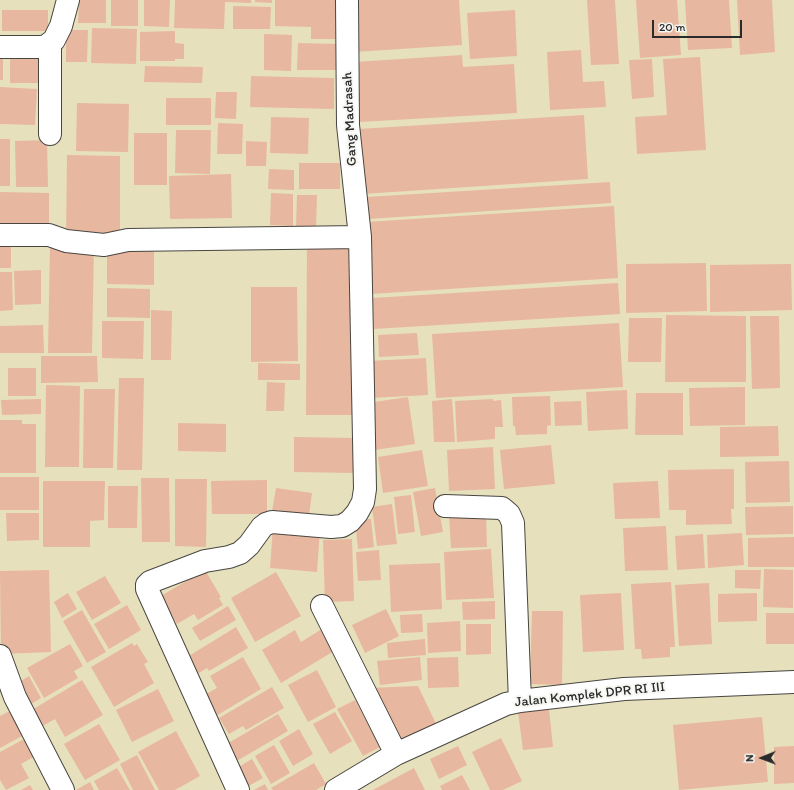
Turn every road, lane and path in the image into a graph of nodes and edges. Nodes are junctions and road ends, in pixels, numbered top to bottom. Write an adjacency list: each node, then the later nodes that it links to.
1 (68, 0): 3 (street)
2 (347, 0): 7 (street, Gang Madrasah)
3 (50, 43): 4 (street); 5 (street)
4 (0, 47)
5 (50, 134)
6 (0, 235): 7 (street)
7 (360, 237): 15 (street, Gang Madrasah)
8 (445, 506): 12 (street)
9 (322, 606): 13 (street)
10 (0, 656): 14 (street)
11 (794, 682): 12 (street, Jalan Komplek DPR RI III)
12 (520, 701): 13 (street, Jalan Komplek DPR RI III)
13 (396, 754): 16 (street, Jalan Komplek DPR RI III)
14 (63, 790)
15 (238, 790)
16 (336, 790)

